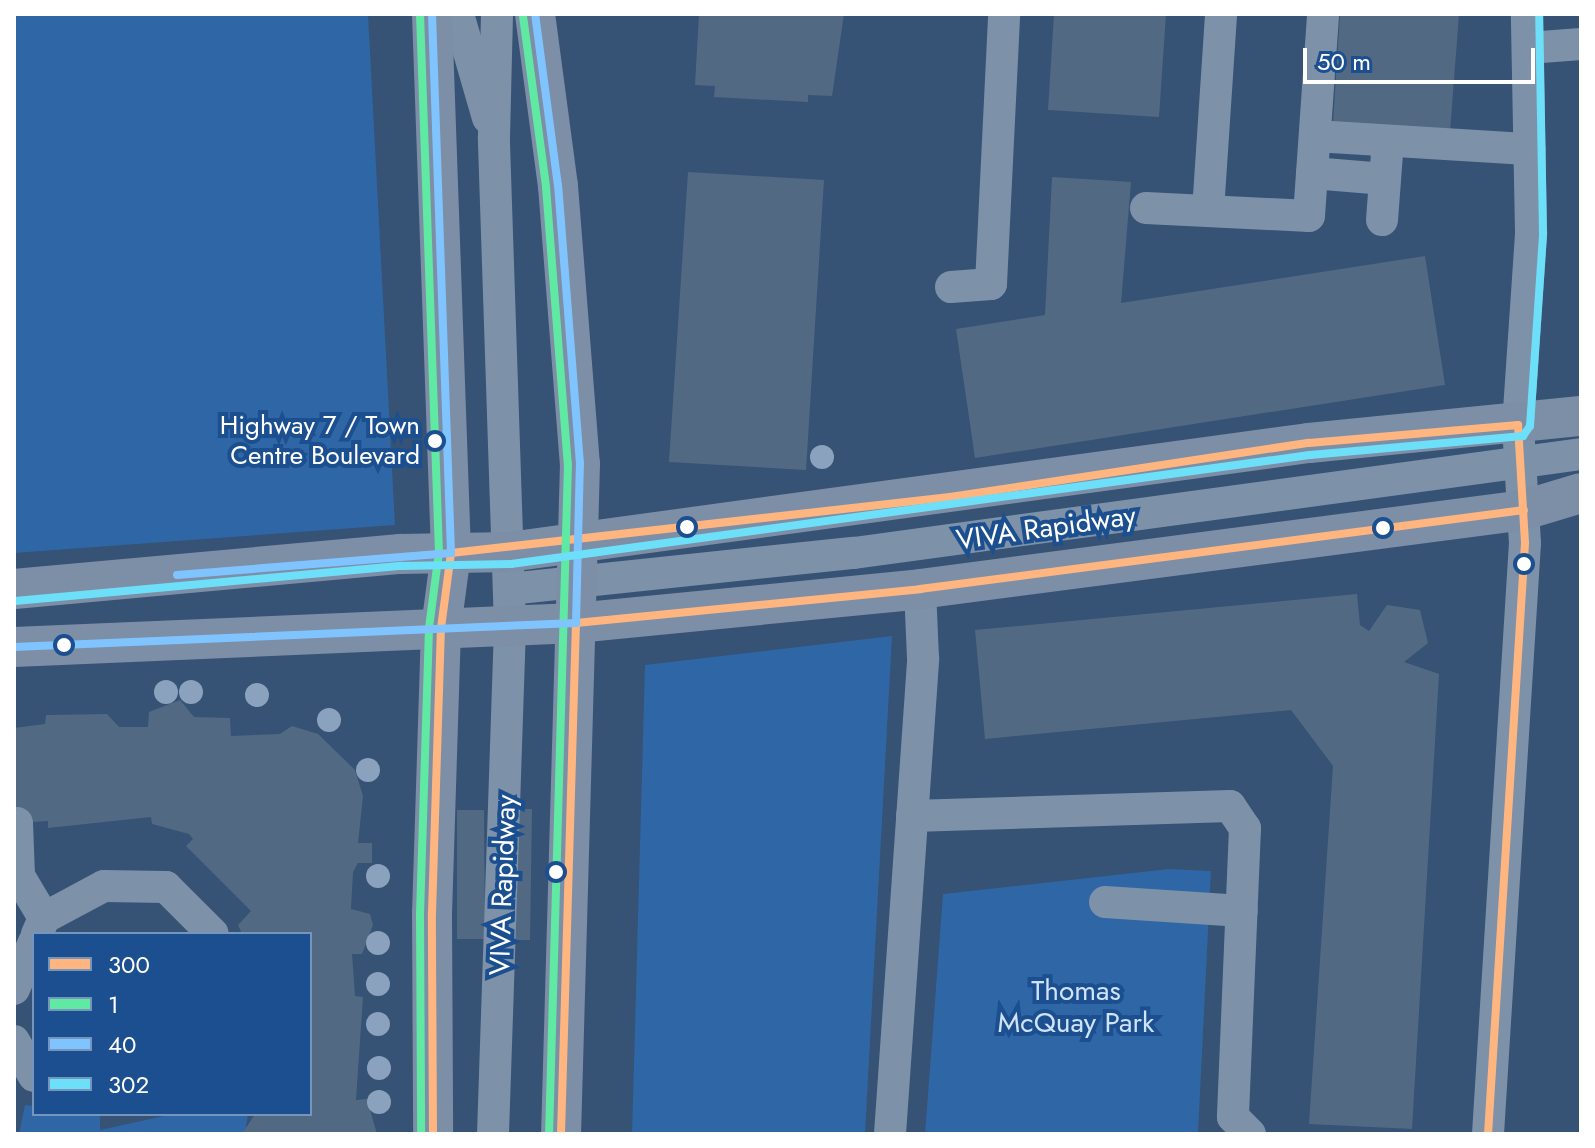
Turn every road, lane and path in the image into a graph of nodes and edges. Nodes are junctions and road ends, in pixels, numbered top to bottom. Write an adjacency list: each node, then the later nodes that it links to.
1 (432, 14): 28 (main road)
2 (458, 14): 12 (street, VIVA Rapidway)
3 (497, 14): 12 (street, VIVA Rapidway)
4 (535, 14): 27 (main road)
5 (1004, 14): 20 (street)
6 (1221, 14): 18 (street)
7 (1323, 14): 11 (street)
8 (1527, 14): 10 (street)
9 (1581, 44): 10 (street)
10 (1528, 48): 14 (street)
11 (1315, 136): 13 (street); 15 (street)
12 (494, 137): 31 (street, VIVA Rapidway)
13 (1388, 141): 14 (street); 16 (street)
14 (1530, 149): 22 (street)
15 (1312, 173): 16 (street); 18 (street)
16 (1385, 179): 19 (street)
17 (1146, 208): 18 (street)
18 (1208, 211)
19 (1382, 220)
20 (951, 287)
21 (1581, 416): 22 (main road)
22 (1518, 425): 24 (street); 27 (main road)
23 (1581, 454): 24 (street, VIVA Rapidway)
24 (1522, 465): 26 (street); 29 (street, VIVA Rapidway)
25 (1581, 493): 26 (main road)
26 (1524, 510): 32 (main road); 51 (street)
27 (577, 540): 29 (main road); 31 (main road)
28 (451, 553): 30 (main road); 31 (main road); 34 (main road)
29 (576, 583): 31 (street, VIVA Rapidway); 33 (main road)
30 (14, 589)
31 (509, 589): 33 (main road); 34 (main road); 47 (street, VIVA Rapidway)
32 (920, 589): 33 (main road); 36 (street)
33 (576, 623): 48 (main road)
34 (441, 628): 35 (main road); 46 (main road)
35 (14, 647)
36 (912, 816): 39 (street); 49 (street)
37 (17, 823): 40 (street)
38 (1105, 902): 39 (street)
39 (1242, 911): 50 (street)
40 (39, 931): 41 (street)
41 (211, 932)
42 (32, 947): 43 (street)
43 (14, 989)
44 (14, 1041): 45 (street)
45 (28, 1076)
46 (433, 1134)
47 (493, 1134)
48 (561, 1134)
49 (890, 1134)
50 (1250, 1134)
51 (1488, 1134)

